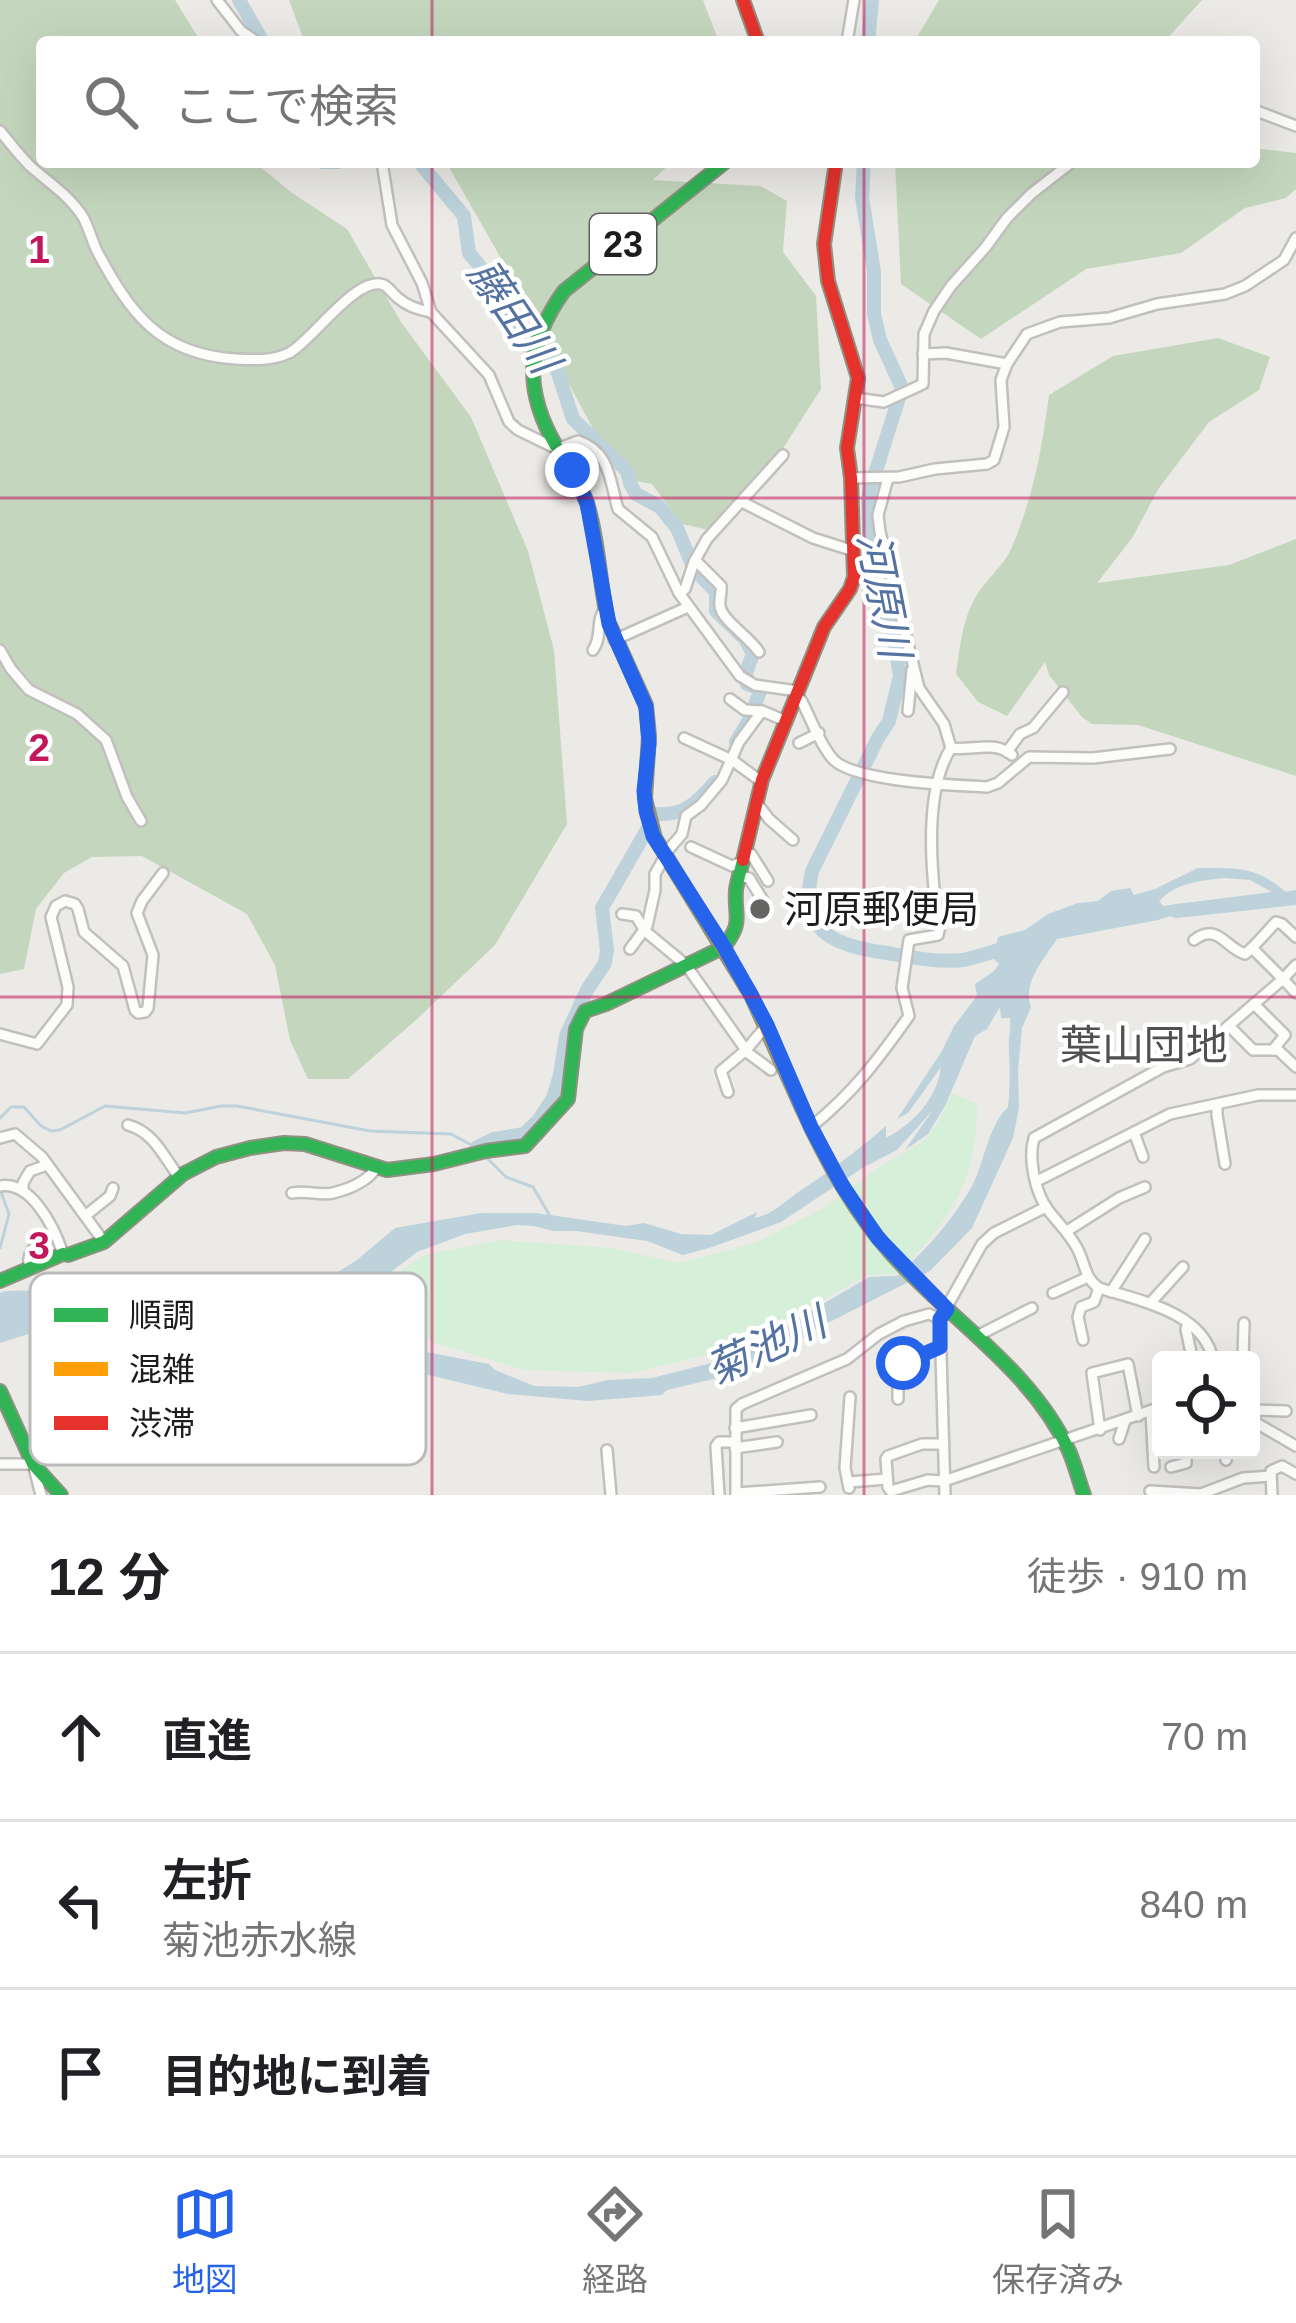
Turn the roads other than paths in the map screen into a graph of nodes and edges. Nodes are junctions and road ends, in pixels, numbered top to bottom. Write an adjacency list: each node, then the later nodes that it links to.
1 (217, 0): 4 (street)
2 (743, 0): 5 (main road)
3 (854, 0): 6 (street)
4 (248, 36)
5 (756, 36)
6 (848, 36)
7 (1260, 112): 8 (street)
8 (1296, 126)
9 (0, 131): 15 (street)
10 (383, 168): 15 (street)
11 (718, 168): 19 (main road, 23)
12 (835, 168): 18 (main road)
13 (1064, 168): 16 (street)
14 (1296, 238): 17 (street)
15 (431, 312): 19 (street)
16 (923, 354): 17 (street); 18 (street)
17 (1007, 364): 22 (street)
18 (855, 398): 21 (main road)
19 (557, 449): 26 (street); 28 (main road, 23)
20 (783, 455): 23 (street)
21 (851, 478): 22 (street); 24 (main road)
22 (888, 478): 35 (street)
23 (742, 502): 24 (street); 25 (street)
24 (854, 551): 37 (main road)
25 (695, 560): 26 (street); 29 (street)
26 (680, 593): 27 (street)
27 (688, 608): 30 (street); 31 (street)
28 (605, 609): 31 (main road, 23); 33 (street)
29 (728, 620): 30 (street); 34 (street)
30 (704, 630): 37 (street)
31 (614, 640): 56 (main road, 23)
32 (0, 650): 53 (street)
33 (593, 650)
34 (759, 652)
35 (914, 665): 40 (street); 45 (street)
36 (1063, 692): 47 (street)
37 (797, 694): 41 (main road); 42 (street)
38 (730, 699): 39 (street)
39 (762, 711): 41 (street); 48 (street)
40 (908, 711)
41 (786, 721): 50 (main road)
42 (819, 733): 44 (street); 51 (street)
43 (684, 738): 48 (street)
44 (799, 743)
45 (951, 748): 47 (street); 51 (street)
46 (1170, 748): 49 (street)
47 (1007, 752): 49 (street)
48 (732, 760): 50 (street); 56 (street)
49 (1021, 762): 51 (street)
50 (762, 782): 52 (main road)
51 (936, 784): 84 (street)
52 (756, 802): 54 (street); 57 (main road)
53 (141, 821)
54 (793, 840)
55 (692, 847): 57 (street)
56 (664, 856): 62 (street); 65 (main road, 23)
57 (742, 863): 59 (street); 60 (street); 65 (main road)
58 (163, 873): 75 (street)
59 (768, 880)
60 (764, 902)
61 (622, 914): 62 (street)
62 (645, 931): 67 (street); 68 (street)
63 (1296, 937): 66 (street)
64 (1194, 940): 66 (street)
65 (724, 947): 68 (main road); 73 (main road, 23)
66 (1252, 948): 70 (street)
67 (630, 950)
68 (686, 965): 76 (street); 90 (main road)
69 (1296, 965): 70 (street)
70 (1283, 979): 71 (street); 72 (street)
71 (1296, 993)
72 (1254, 1004): 74 (street); 77 (street)
73 (767, 1025): 76 (street); 84 (main road, 23)
74 (1228, 1026): 77 (street); 92 (street)
75 (0, 1034)
76 (746, 1050): 79 (street); 80 (street)
77 (1273, 1051): 78 (street)
78 (1296, 1066)
79 (771, 1070)
80 (728, 1092)
81 (1296, 1096): 82 (street)
82 (1217, 1105): 86 (street); 88 (street)
83 (128, 1125): 91 (street)
84 (811, 1127): 113 (main road, 23)
85 (5, 1132): 89 (street)
86 (1134, 1132): 87 (street); 92 (street)
87 (1143, 1157)
88 (1225, 1164)
89 (47, 1166): 96 (street); 99 (street)
90 (377, 1167): 91 (main road); 97 (street)
91 (179, 1177): 103 (main road)
92 (1037, 1181): 98 (street)
93 (0, 1186): 96 (street)
94 (113, 1187): 99 (street)
95 (1145, 1187): 100 (street)
96 (23, 1188): 101 (street)
97 (292, 1193)
98 (1046, 1207): 100 (street); 113 (street)
99 (86, 1216): 103 (street)
100 (1067, 1231): 107 (street)
101 (54, 1232): 104 (street); 106 (street)
102 (1144, 1239): 109 (street)
103 (104, 1241): 104 (main road)
104 (63, 1254): 106 (main road)
105 (1183, 1267): 111 (street)
106 (30, 1268): 108 (main road)
107 (1088, 1277): 109 (street); 110 (street)
108 (0, 1281)
109 (1105, 1290): 111 (street); 117 (street)
110 (1053, 1293)
111 (1153, 1304): 115 (street)
112 (1032, 1308): 116 (street)
113 (944, 1314): 116 (main road, 23); 118 (street); 132 (street)
114 (1244, 1323): 121 (street)
115 (1188, 1324): 119 (street); 120 (street)
116 (976, 1336): 135 (main road, 23)
117 (1083, 1340)
118 (940, 1347): 124 (street); 137 (street)
119 (1191, 1351)
120 (1211, 1351)
121 (1243, 1351)
122 (0, 1391): 141 (main road)
123 (850, 1397): 153 (street)
124 (898, 1399)
125 (1260, 1410): 127 (street)
126 (1152, 1411): 129 (street)
127 (1286, 1411)
128 (812, 1415): 132 (street)
129 (1138, 1416): 130 (street); 133 (street)
130 (1125, 1421): 133 (street); 134 (street)
131 (1260, 1425): 139 (street)
132 (735, 1428): 138 (street)
133 (1100, 1430): 135 (street)
134 (1119, 1439)
135 (1065, 1440): 151 (street); 161 (main road, 23)
136 (777, 1442): 138 (street)
137 (944, 1444): 151 (street); 153 (street)
138 (735, 1445): 155 (street); 159 (street)
139 (1294, 1446): 148 (street)
140 (607, 1450): 158 (street)
141 (30, 1457)
142 (1154, 1459): 146 (street)
143 (1186, 1459): 147 (street)
144 (33, 1465): 156 (street)
145 (34, 1465): 157 (main road)
146 (1154, 1467)
147 (1171, 1467)
148 (1284, 1467): 149 (street); 150 (street)
149 (1296, 1474)
150 (1271, 1476): 154 (street); 162 (street)
151 (944, 1481): 153 (street); 160 (street)
152 (820, 1486): 155 (street)
153 (888, 1488)
154 (1150, 1491)
155 (736, 1494)
156 (40, 1495)
157 (61, 1495)
158 (610, 1495)
159 (719, 1495)
160 (944, 1495)
161 (1084, 1495)
162 (1272, 1495)

